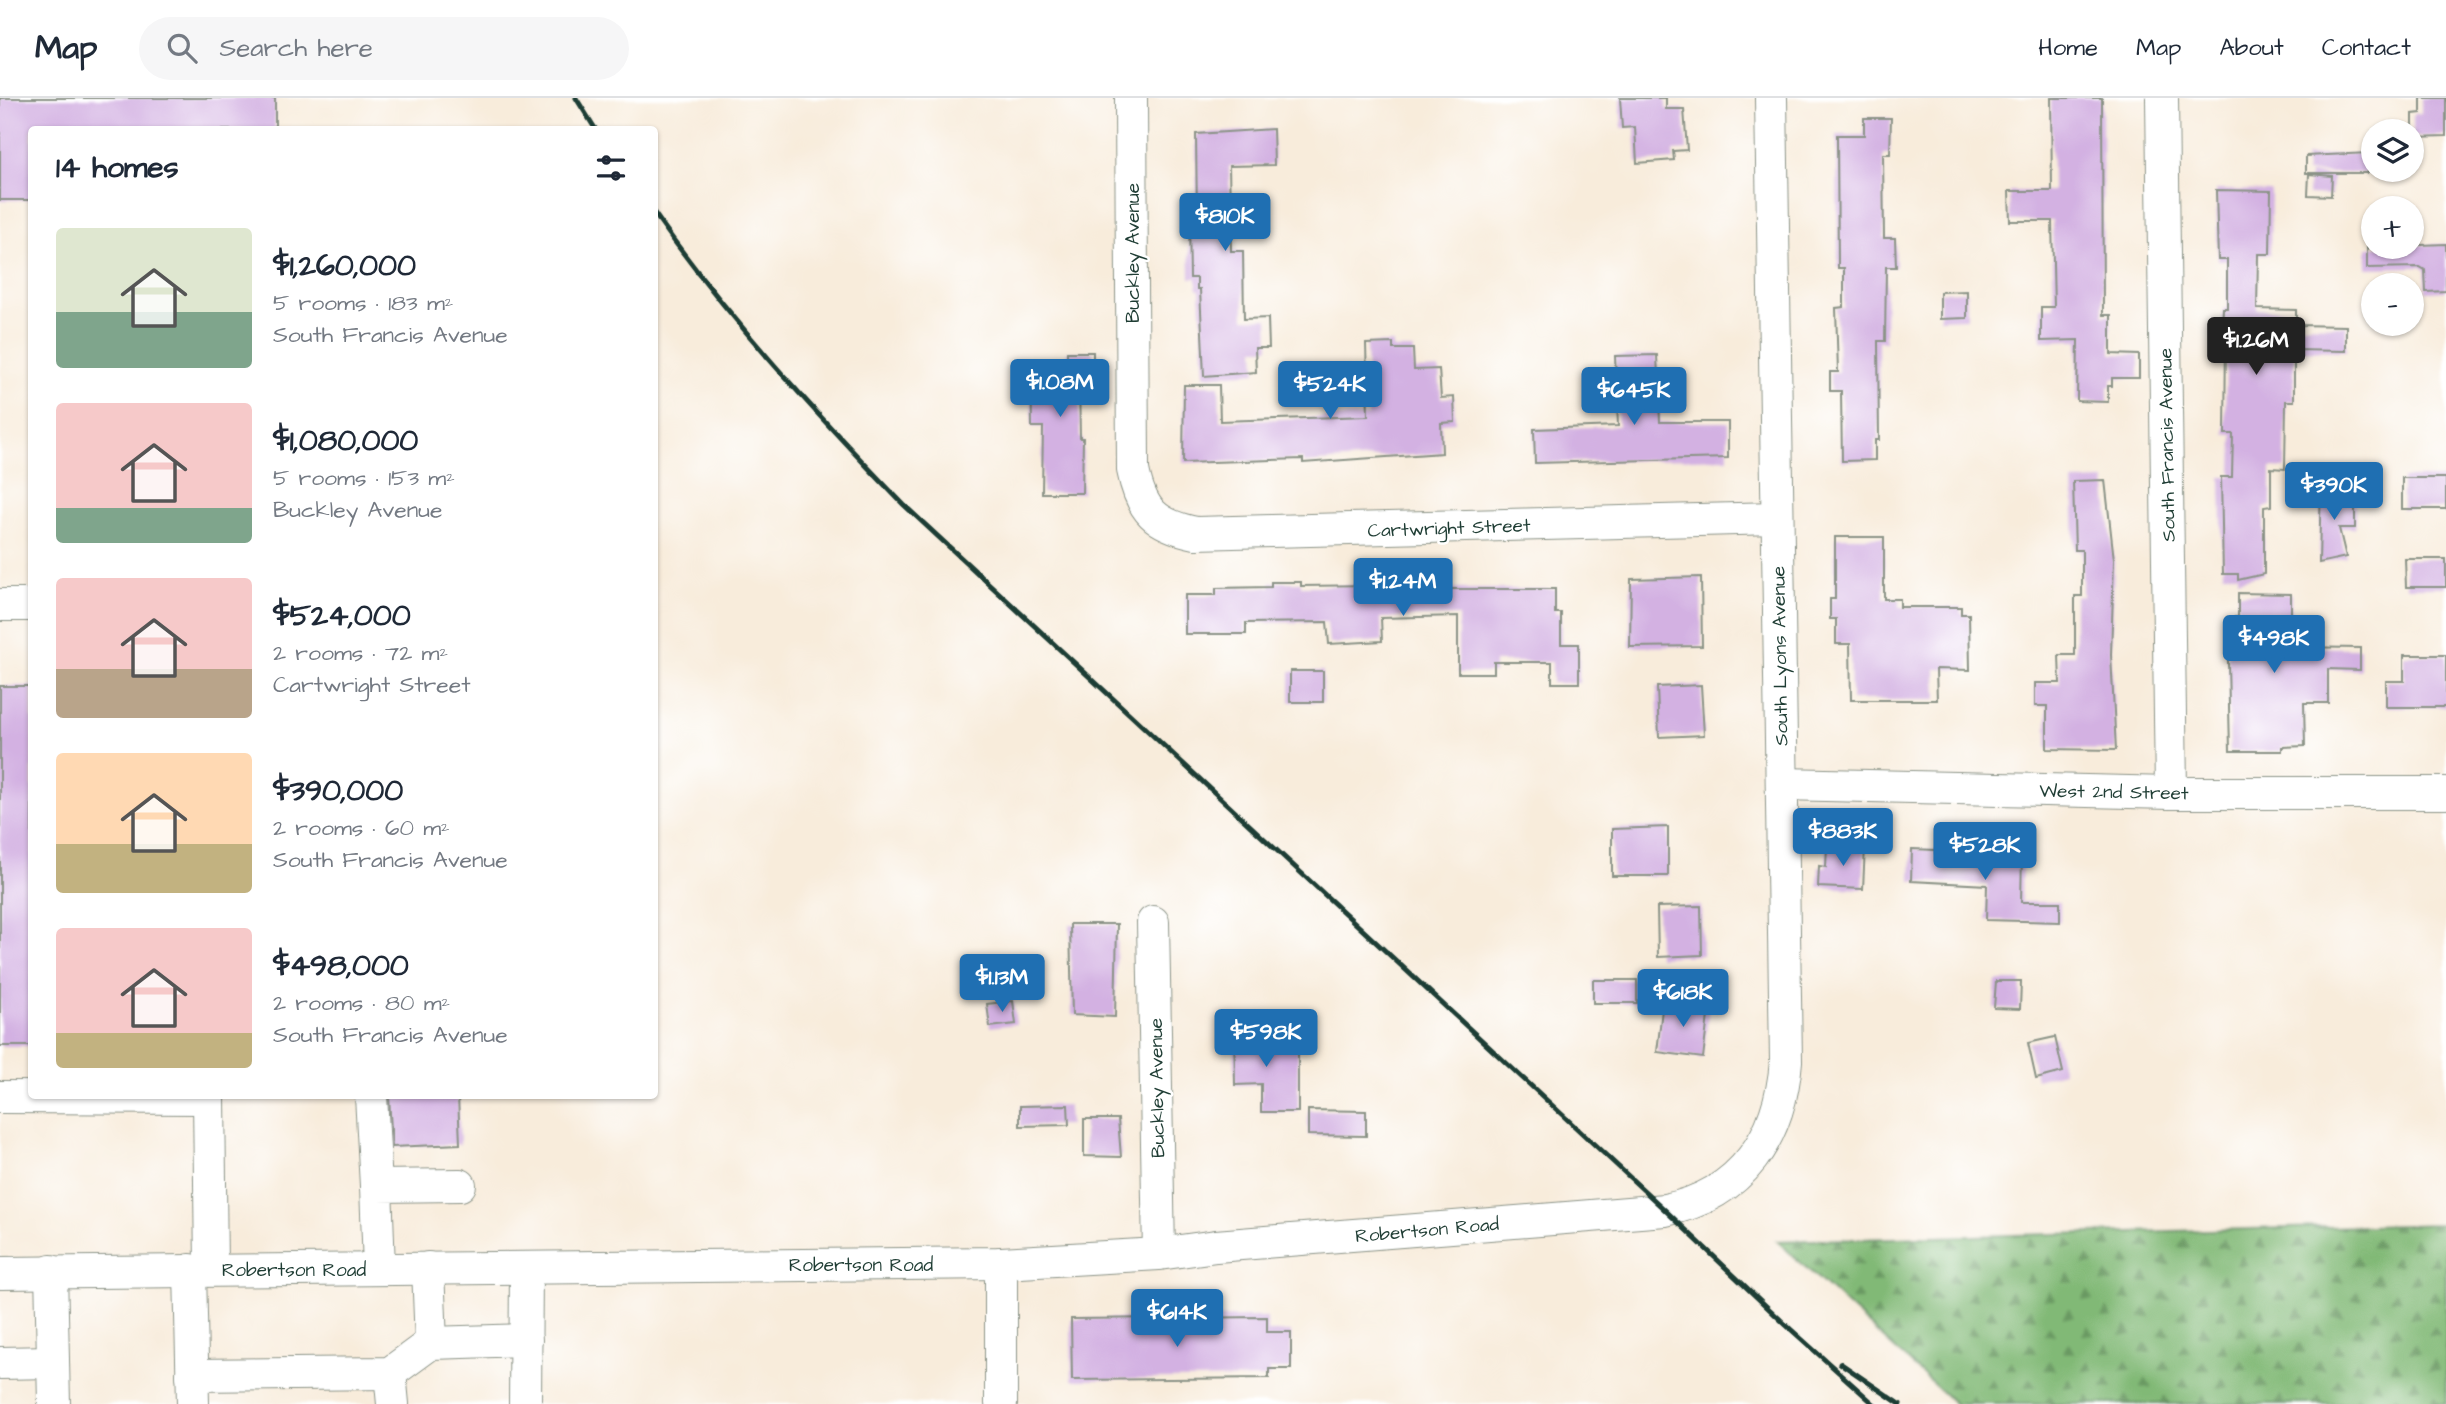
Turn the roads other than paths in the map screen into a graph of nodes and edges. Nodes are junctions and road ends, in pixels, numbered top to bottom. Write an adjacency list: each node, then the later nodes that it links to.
1 (1131, 98): 4 (street, Buckley Avenue)
2 (1771, 98): 5 (street, South Lyons Avenue)
3 (2162, 98): 9 (street, South Francis Avenue)
4 (1138, 493): 5 (street, Cartwright Street)
5 (1776, 518): 8 (street, South Lyons Avenue)
6 (0, 605): 7 (street)
7 (28, 605)
8 (1782, 784): 9 (street, West 2nd Street); 18 (street, South Lyons Avenue)
9 (2171, 793): 10 (street, West 2nd Street)
10 (2446, 793)
11 (1153, 922): 19 (street, Buckley Avenue)
12 (0, 1097): 13 (street)
13 (28, 1097)
14 (209, 1099): 24 (street)
15 (370, 1099): 17 (street)
16 (460, 1185): 17 (street)
17 (376, 1186): 21 (street)
18 (1717, 1191): 19 (street, Robertson Road)
19 (1159, 1254): 20 (street, Robertson Road)
20 (1000, 1263): 23 (street, Robertson Road); 35 (street)
21 (379, 1268): 22 (street, Robertson Road); 24 (street, Robertson Road)
22 (428, 1268): 23 (street, Robertson Road); 28 (street)
23 (526, 1268): 27 (street)
24 (201, 1269): 25 (street, Robertson Road); 32 (street)
25 (51, 1271): 26 (street, Robertson Road); 29 (street)
26 (0, 1273)
27 (526, 1340): 28 (street); 34 (street)
28 (430, 1343): 31 (street)
29 (53, 1362): 30 (street); 33 (street)
30 (0, 1363)
31 (391, 1389): 32 (street)
32 (192, 1390)
33 (54, 1404)
34 (525, 1404)
35 (1002, 1404)

